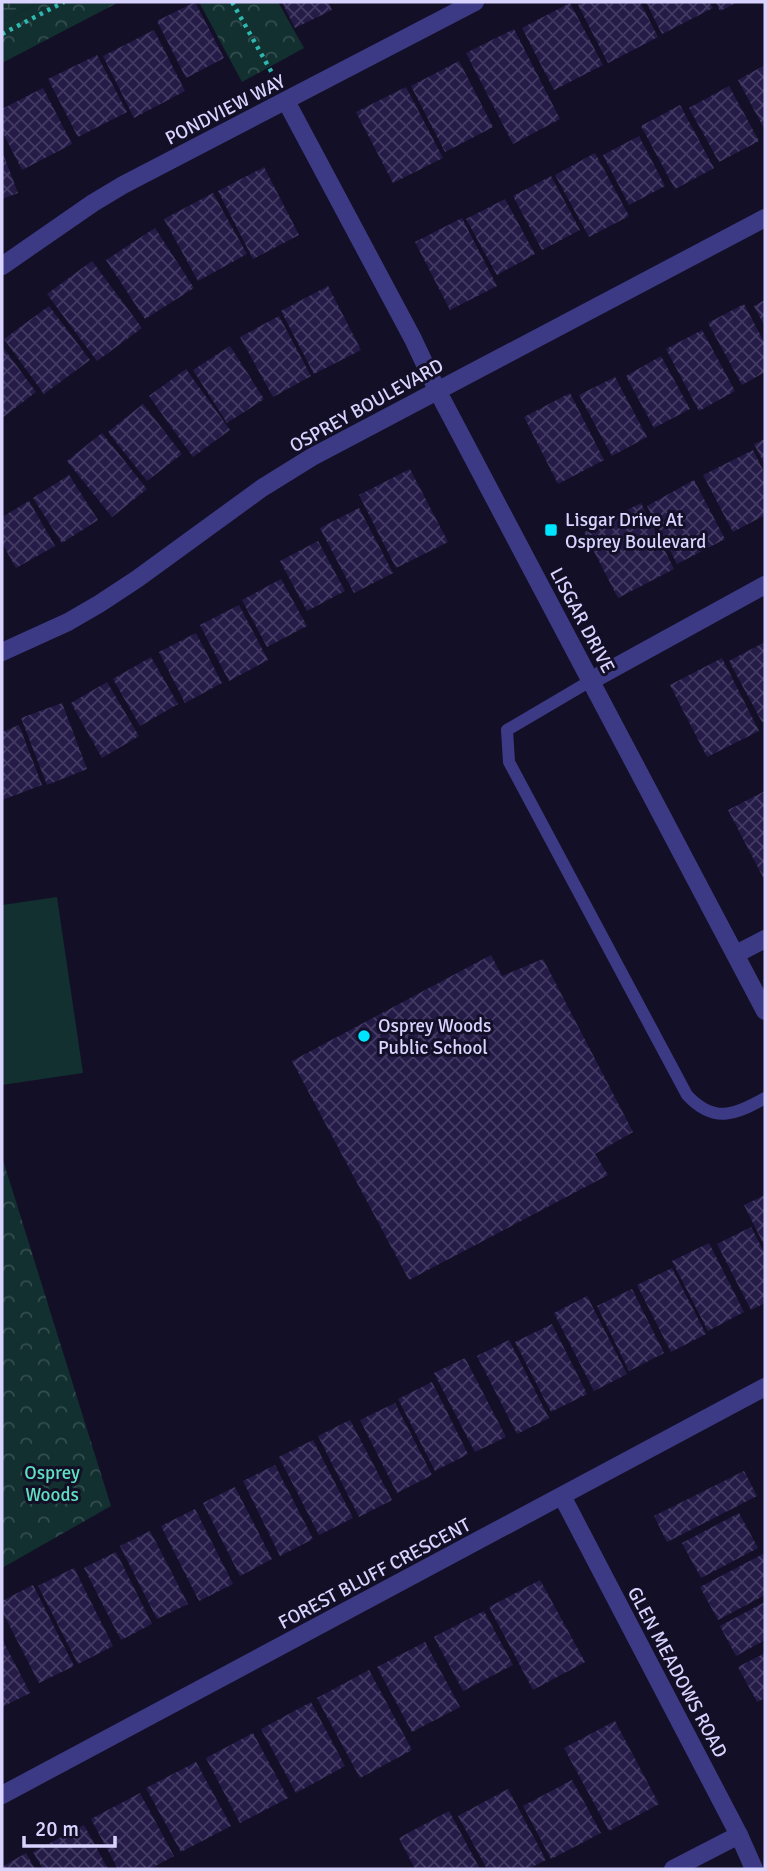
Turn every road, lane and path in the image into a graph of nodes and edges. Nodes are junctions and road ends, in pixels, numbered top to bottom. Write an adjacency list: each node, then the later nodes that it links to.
1 (64, 2): 4 (path)
2 (232, 2): 5 (path)
3 (475, 2): 6 (street, PONDVIEW WAY)
4 (2, 34)
5 (278, 83)
6 (286, 101): 8 (street, PONDVIEW WAY); 9 (street, LISGAR DRIVE)
7 (765, 218): 9 (street, OSPREY BOULEVARD)
8 (2, 266)
9 (437, 390): 11 (street, OSPREY BOULEVARD); 12 (street, LISGAR DRIVE)
10 (765, 585): 12 (street)
11 (2, 652)
12 (592, 680): 14 (street, LISGAR DRIVE); 16 (lane)
13 (765, 939): 14 (street)
14 (736, 954): 15 (street, LISGAR DRIVE)
15 (765, 1011)
16 (765, 1098)
17 (765, 1387): 18 (street, FOREST BLUFF CRESCENT)
18 (562, 1496): 19 (street, FOREST BLUFF CRESCENT); 20 (street, GLEN MEADOWS ROAD)
19 (2, 1795)
20 (739, 1835): 21 (street); 22 (street, GLEN MEADOWS ROAD)
21 (673, 1869)
22 (754, 1869)

